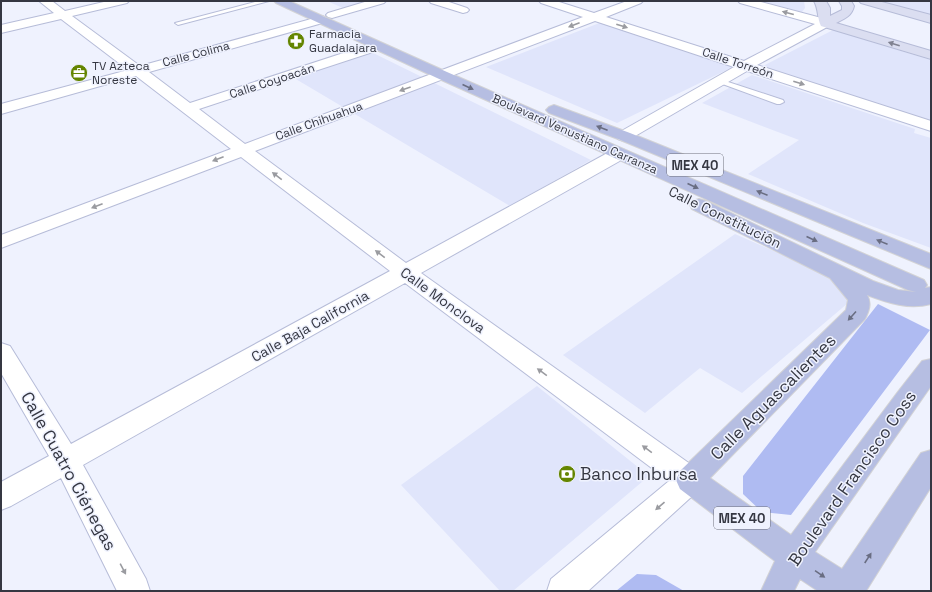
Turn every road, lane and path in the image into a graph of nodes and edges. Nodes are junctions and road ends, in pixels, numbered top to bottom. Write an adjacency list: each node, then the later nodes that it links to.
1 (45, 1): 15 (street, Calle Monclova)
2 (123, 1): 15 (street)
3 (266, 1): 19 (lane)
4 (280, 1): 16 (main road, Boulevard Venustiano Carranza / MEX 40)
5 (304, 1): 16 (main road, Boulevard Venustiano Carranza / MEX 40)
6 (380, 1): 16 (street, Calle Colima)
7 (435, 1): 14 (street)
8 (545, 1): 17 (street, Calle Torreón)
9 (637, 1): 17 (street, Calle Chihuahua)
10 (744, 1): 20 (street, one-way to 10)
11 (820, 1): 20 (main road)
12 (866, 1): 13 (main road); 18 (main road)
13 (846, 6): 20 (main road)
14 (463, 10)
15 (64, 14): 21 (street); 26 (street, Calle Monclova)
16 (327, 17): 22 (main road, Boulevard Venustiano Carranza / MEX 40); 25 (main road, Boulevard Venustiano Carranza / MEX 40); 26 (street, Calle Colima)
17 (595, 17): 24 (street, Calle Torreón, one-way to 24); 25 (street, Calle Chihuahua, one-way to 25)
18 (931, 20)
19 (178, 23)
20 (825, 23): 23 (main road, one-way to 20); 24 (street, Calle Baja California)
21 (1, 29)
22 (378, 46): 27 (main road, Boulevard Venustiano Carranza / MEX 40); 30 (street, Calle Coyoacán)
23 (931, 55)
24 (745, 66): 28 (street, Calle Baja California); 32 (street, Calle Torreón, one-way to 32)
25 (458, 69): 27 (street, Calle Chihuahua); 33 (main road, Boulevard Venustiano Carranza / MEX 40, one-way to 25)
26 (138, 70): 30 (street, Calle Monclova); 31 (street, Calle Colima)
27 (442, 75): 33 (main road, Boulevard Venustiano Carranza / MEX 40, one-way to 33); 34 (street, Calle Chihuahua, one-way to 34)
28 (719, 81): 29 (lane); 33 (street, Calle Baja California)
29 (780, 102)
30 (188, 108): 34 (street, Calle Monclova)
31 (1, 109)
32 (931, 126)
33 (621, 145): 36 (main road, Boulevard Venustiano Carranza / MEX 40, one-way to 33); 38 (street, Calle Baja California); 39 (main road, Calle Constituciôn / MEX 40); 40 (main road, Boulevard Venustiano Carranza, one-way to 40)
34 (243, 150): 35 (street, Calle Chihuahua, one-way to 35); 38 (street, Calle Monclova, one-way to 34)
35 (1, 242)
36 (909, 253): 37 (main road, Boulevard Venustiano Carranza / MEX 40); 40 (main road)
37 (931, 262)
38 (406, 273): 43 (street, Calle Baja California); 45 (street, Calle Monclova, one-way to 38)
39 (838, 273): 40 (main road, Calle Constituciôn); 45 (main road, Calle Aguascalientes / MEX 40, one-way to 45)
40 (926, 286)
41 (1, 352): 43 (street, Calle Cuatro Ciénegas)
42 (931, 368): 47 (main road, Boulevard Francisco Coss)
43 (66, 460): 46 (street, Calle Baja California); 48 (street, Calle Cuatro Ciénegas, one-way to 48)
44 (931, 462): 51 (main road, one-way to 44)
45 (690, 480): 47 (main road, Calle Monclova / MEX 40); 49 (street, Calle Aguascalientes, one-way to 49)
46 (1, 497)
47 (794, 556): 50 (main road, Boulevard Francisco Coss); 51 (main road, Calle Monclova / MEX 40, one-way to 51)
48 (134, 591)
49 (563, 591)
50 (777, 591)
51 (846, 591)

